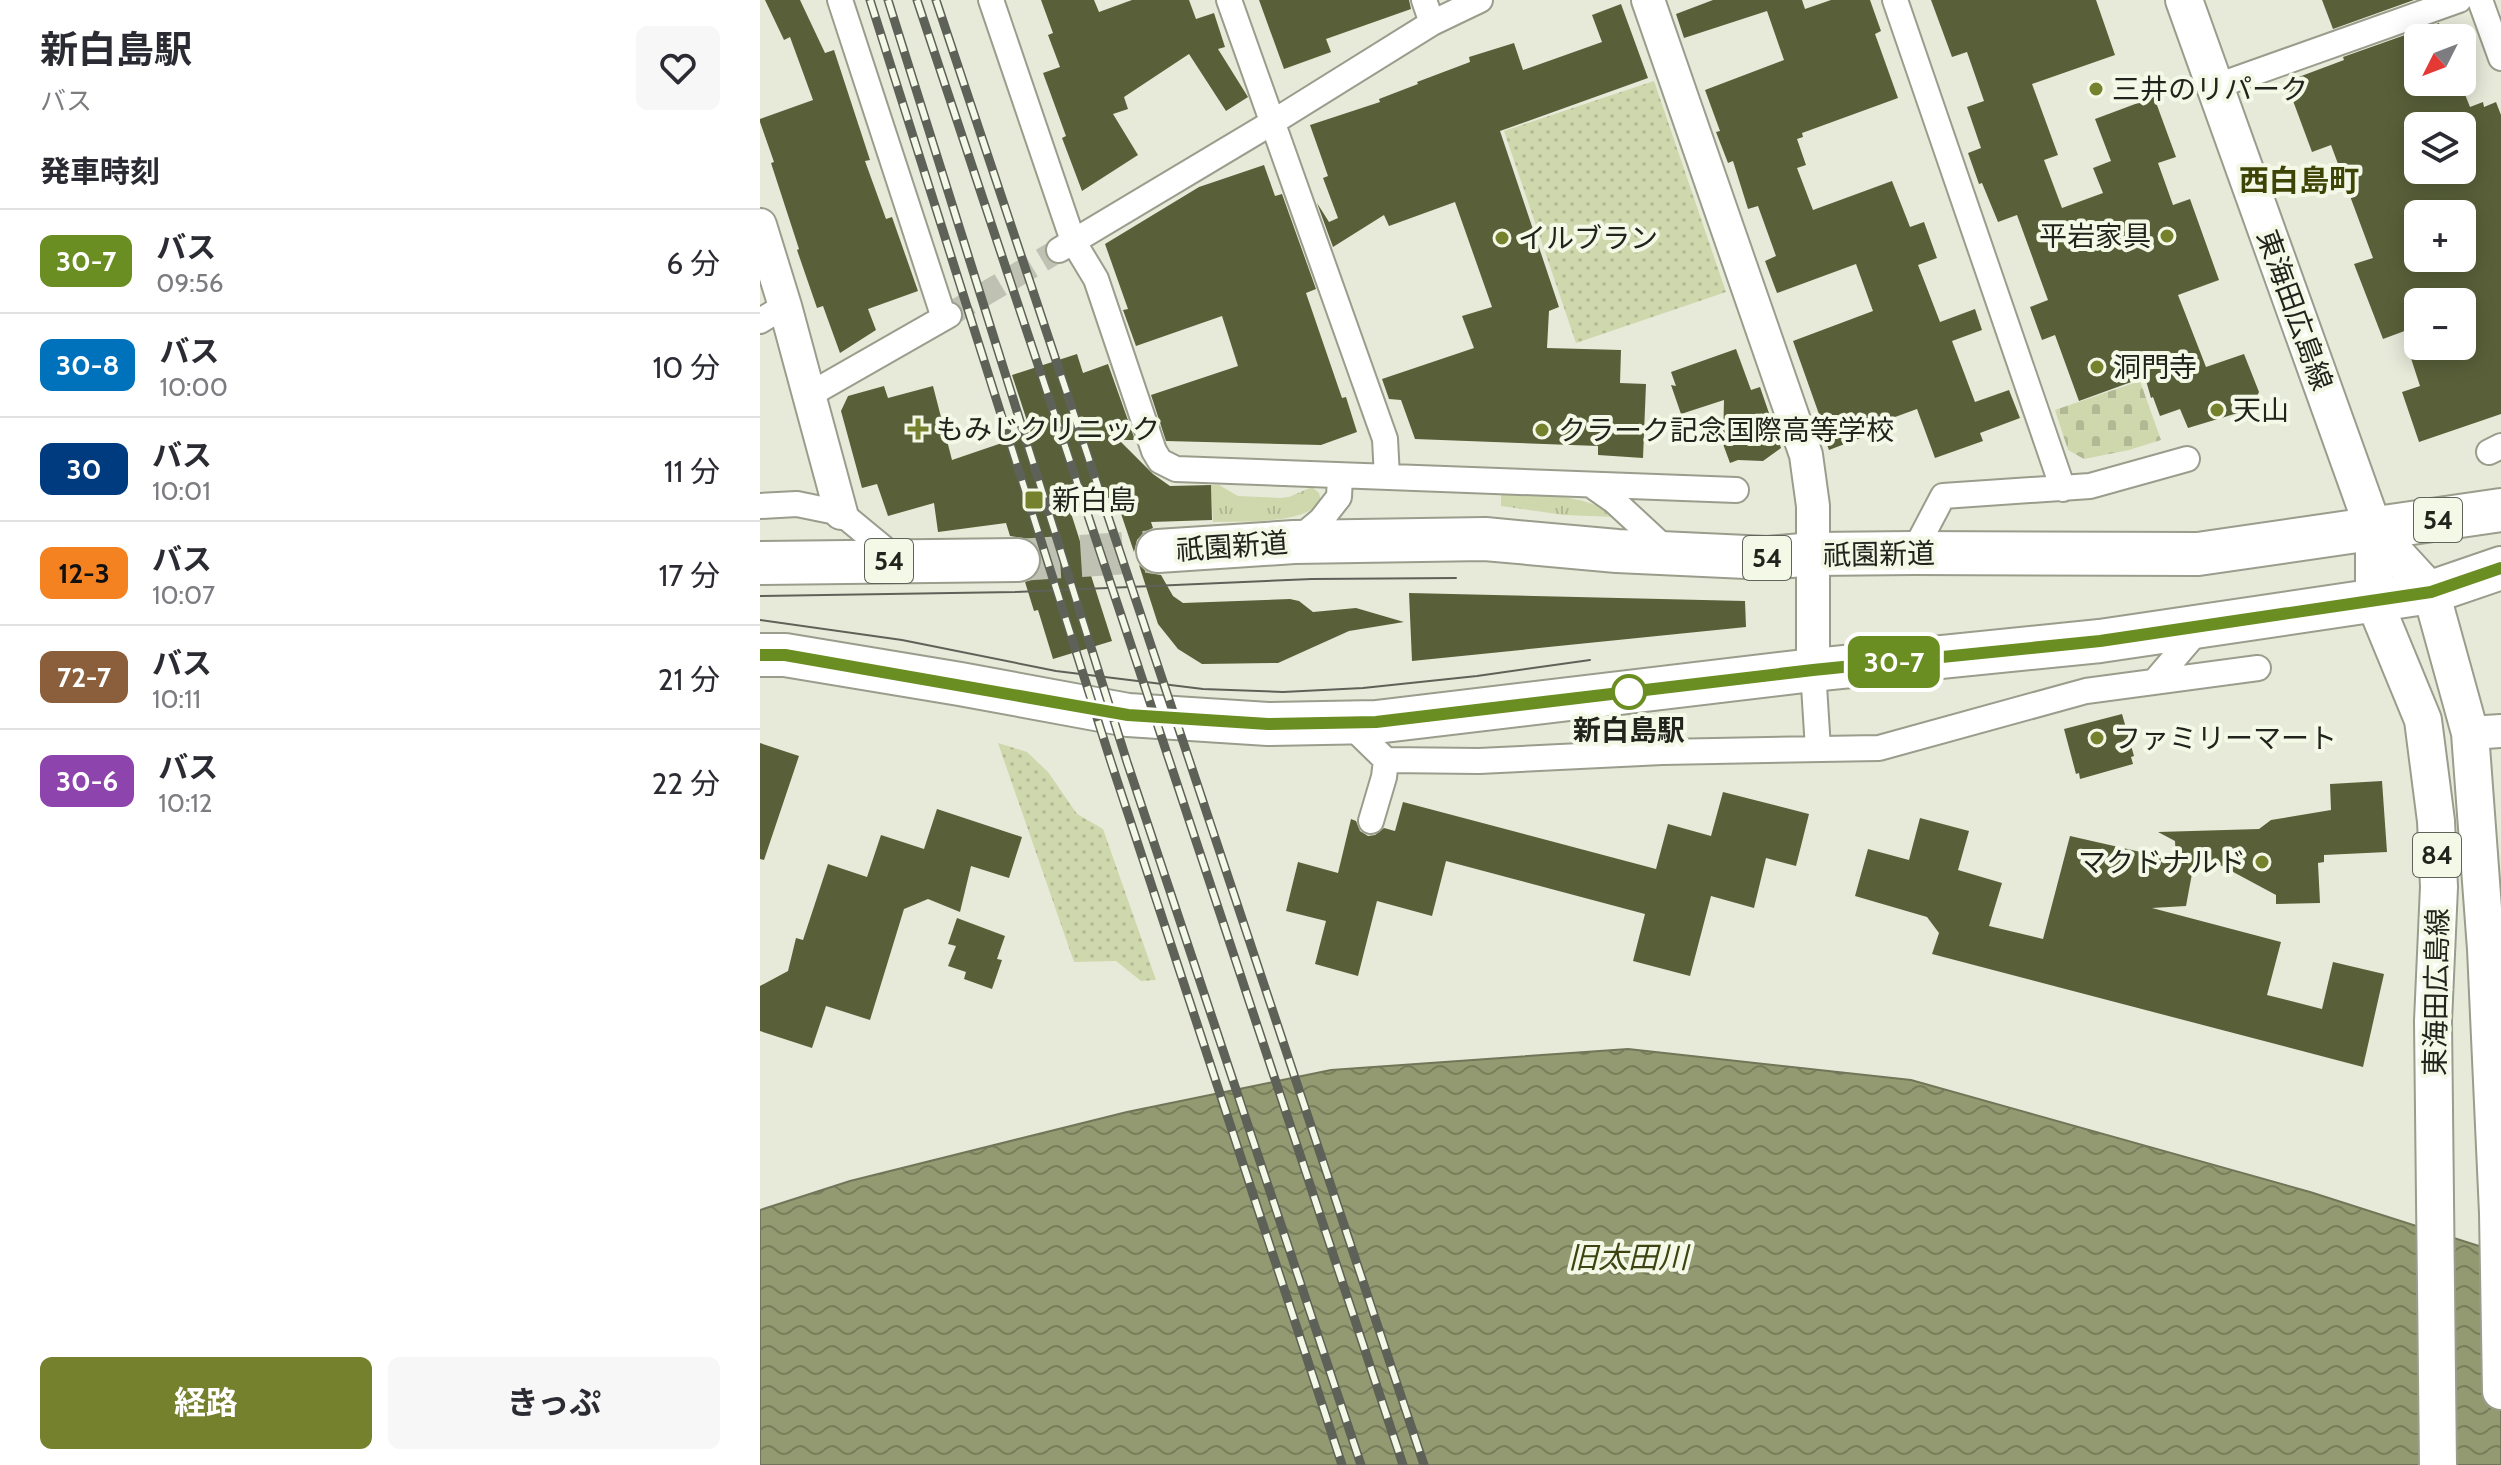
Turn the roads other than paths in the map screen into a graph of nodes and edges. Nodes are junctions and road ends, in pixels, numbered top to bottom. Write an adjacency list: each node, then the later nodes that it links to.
1 (840, 0): 17 (street)
2 (991, 0): 15 (street)
3 (1229, 0): 13 (street)
4 (1480, 0): 10 (street)
5 (1648, 0): 32 (street)
6 (1895, 0): 22 (street)
7 (2184, 0): 12 (main road, 東海田広島線 / 84)
8 (2459, 0): 12 (street)
9 (2480, 0): 11 (street)
10 (1428, 11): 13 (street)
11 (2501, 58)
12 (2214, 87): 27 (main road, 東海田広島線 / 84)
13 (1273, 122): 15 (street); 20 (street)
14 (760, 225): 16 (street)
15 (1066, 246): 19 (street)
16 (773, 314): 17 (street)
17 (809, 395): 26 (street)
18 (2187, 459): 22 (street)
19 (1340, 476): 20 (street); 28 (street)
20 (1387, 477): 21 (street)
21 (1589, 484): 23 (street); 30 (street)
22 (2063, 489): 31 (street)
23 (1736, 490)
24 (760, 506): 26 (street)
25 (2501, 510): 27 (highway, 祇園新道 / 54)
26 (841, 513): 33 (street)
27 (2374, 530): 31 (highway, 祇園新道 / 54); 37 (main road, 東海田広島線 / 84); 38 (main road, 東海田広島線 / 84)
28 (1294, 542): 29 (highway, 祇園新道 / 54); 30 (highway, 祇園新道 / 54)
29 (1158, 551)
30 (1670, 553): 32 (highway, 祇園新道 / 54)
31 (1913, 553): 32 (highway, 祇園新道 / 54)
32 (1814, 554): 42 (street)
33 (898, 560): 34 (highway, 54); 35 (highway, 54)
34 (1018, 560)
35 (760, 563)
36 (2501, 568): 37 (highway, 54)
37 (2431, 592): 38 (highway, 54); 45 (main road, 東海田広島線 / 84)
38 (2374, 601): 39 (highway, 54); 50 (main road, 東海田広島線 / 84)
39 (2202, 625): 42 (highway, 54); 43 (street)
40 (760, 655): 44 (highway, 54)
41 (2258, 668): 43 (street)
42 (1813, 670): 44 (highway, 54); 46 (street)
43 (2154, 682): 46 (street)
44 (1348, 723): 47 (street)
45 (2486, 732): 49 (main road, 東海田広島線 / 84)
46 (1818, 749): 47 (street)
47 (1386, 760): 48 (street)
48 (1371, 821)
49 (2501, 1391)
50 (2438, 1465)

